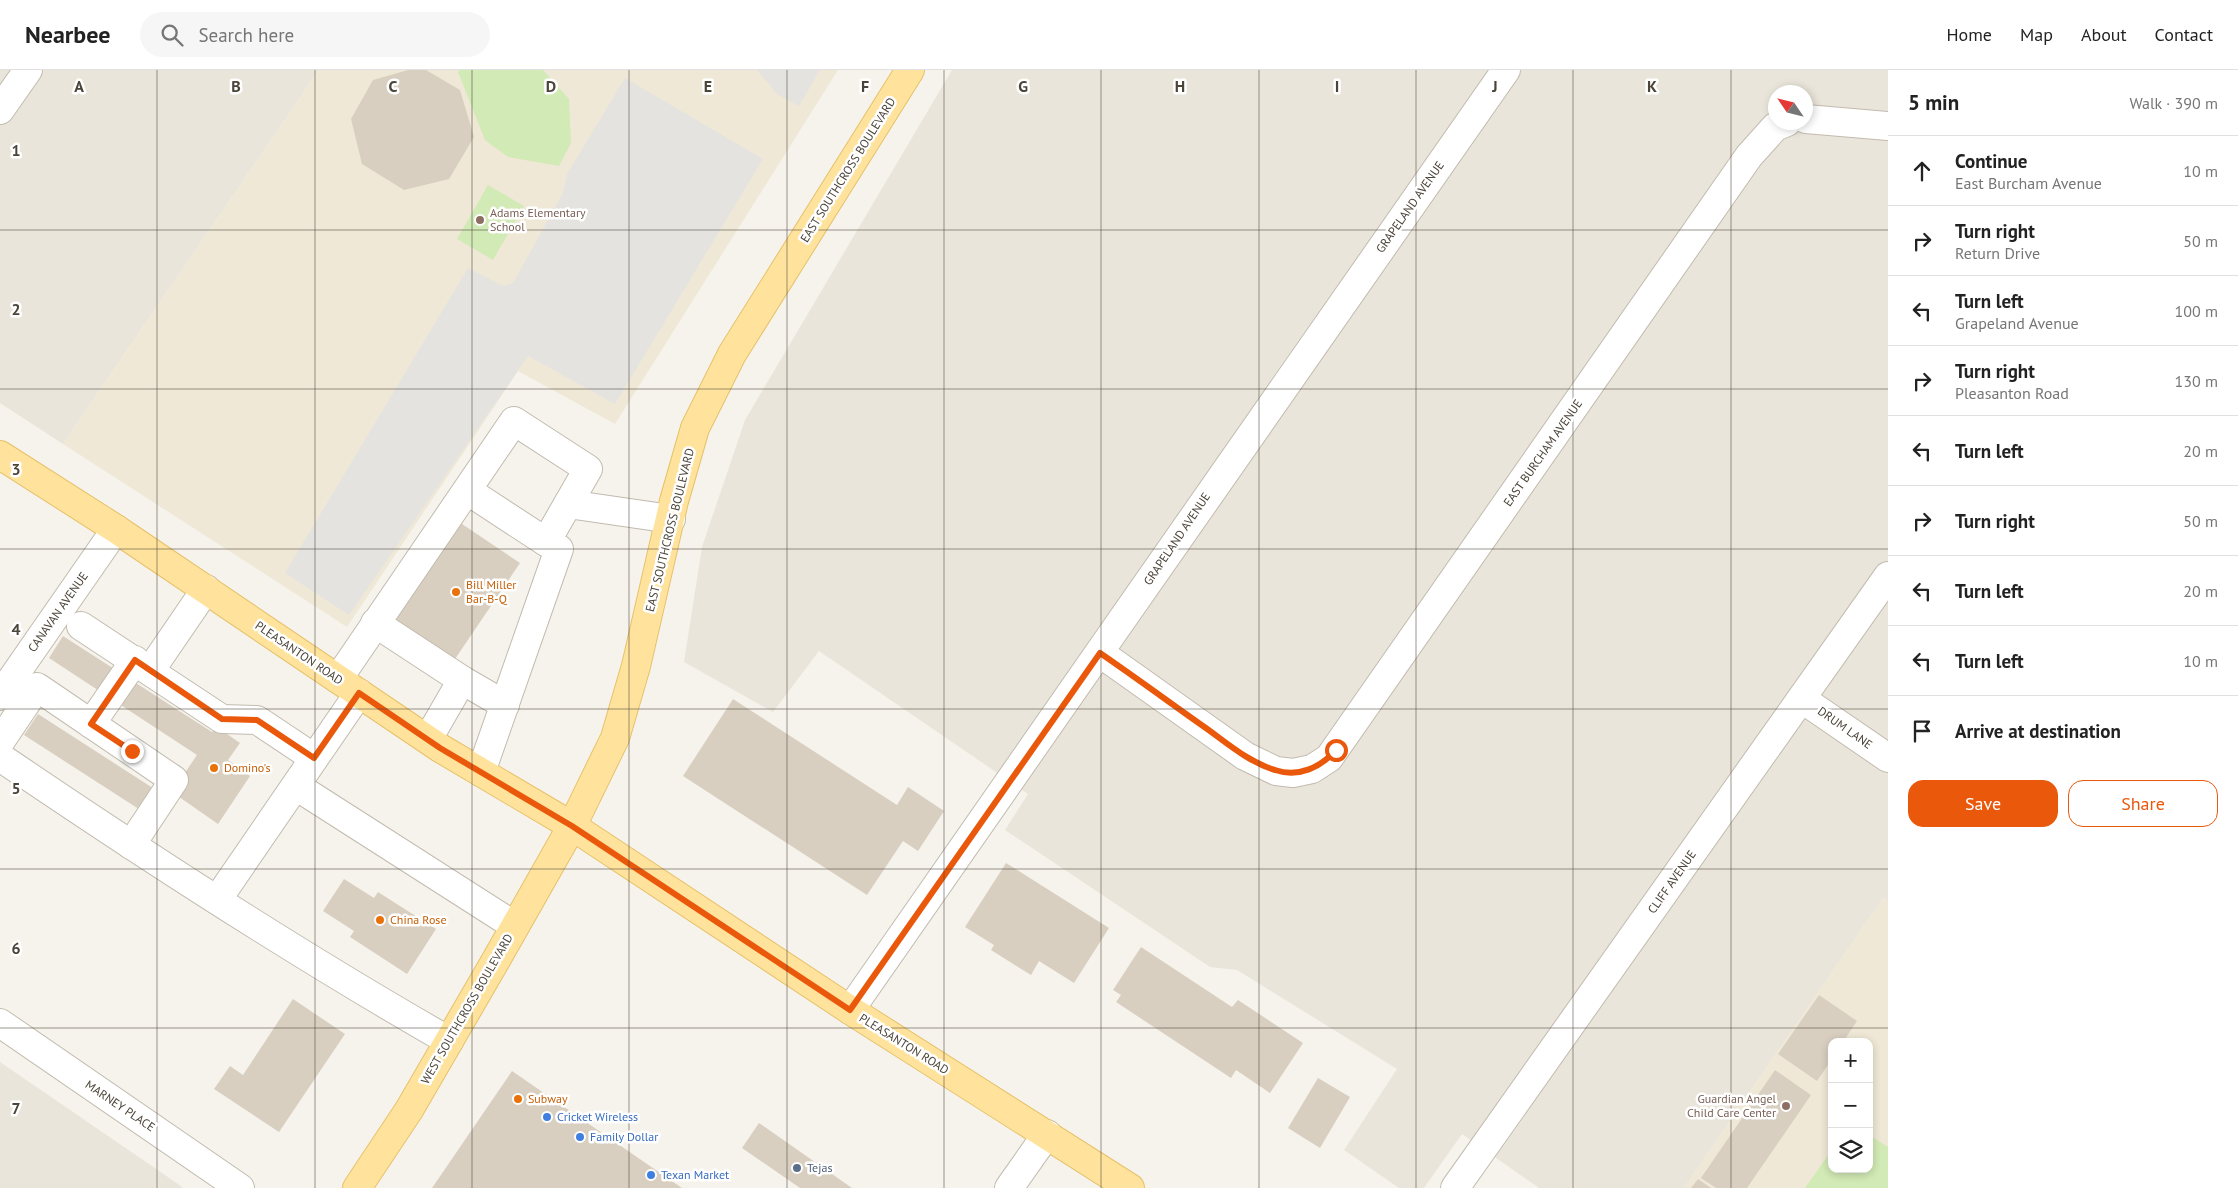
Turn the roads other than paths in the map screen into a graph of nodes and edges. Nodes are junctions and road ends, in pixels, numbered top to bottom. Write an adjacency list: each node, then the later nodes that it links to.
1 (28, 70): 4 (street)
2 (910, 70): 11 (main road, EAST SOUTHCROSS BOULEVARD)
3 (1506, 70): 18 (street, GRAPELAND AVENUE)
4 (0, 110)
5 (1813, 120): 6 (street)
6 (1888, 126)
7 (1772, 130): 18 (street, EAST BURCHAM AVENUE)
8 (0, 455): 12 (main road, PLEASANTON ROAD)
9 (468, 490): 10 (street); 13 (street); 16 (street)
10 (568, 504): 11 (street); 13 (street)
11 (670, 520): 33 (main road, EAST SOUTHCROSS BOULEVARD)
12 (116, 529): 15 (main road, PLEASANTON ROAD); 22 (street, CANAVAN AVENUE)
13 (546, 542): 24 (street)
14 (1888, 576): 23 (street, CLIFF AVENUE)
15 (206, 590): 19 (street); 21 (main road, PLEASANTON ROAD)
16 (375, 623): 20 (street); 21 (street)
17 (81, 626): 19 (street)
18 (1100, 653): 37 (street, GRAPELAND AVENUE)
19 (142, 666): 25 (street); 29 (street)
20 (462, 680): 24 (street); 26 (street)
21 (348, 686): 26 (main road, PLEASANTON ROAD); 29 (street)
22 (0, 696)
23 (1802, 699): 30 (street, DRUM LANE); 45 (street, CLIFF AVENUE)
24 (505, 705): 31 (street)
25 (91, 724): 27 (street); 34 (street)
26 (428, 739): 31 (main road, PLEASANTON ROAD)
27 (0, 742)
28 (0, 757): 34 (street)
29 (314, 758): 32 (street)
30 (1888, 758)
31 (481, 772): 33 (main road, PLEASANTON ROAD)
32 (296, 786): 35 (street); 36 (street)
33 (572, 826): 36 (main road, WEST SOUTHCROSS BOULEVARD); 37 (main road, PLEASANTON ROAD)
34 (131, 845): 35 (street)
35 (217, 900): 39 (street)
36 (515, 926): 39 (main road, WEST SOUTHCROSS BOULEVARD)
37 (850, 1010): 40 (main road, PLEASANTON ROAD)
38 (0, 1023): 42 (street, MARNEY PLACE)
39 (449, 1041): 43 (main road, WEST SOUTHCROSS BOULEVARD)
40 (1047, 1134): 41 (main road, PLEASANTON ROAD); 44 (street)
41 (1116, 1184)
42 (240, 1188)
43 (357, 1188)
44 (1009, 1188)
45 (1456, 1188)

